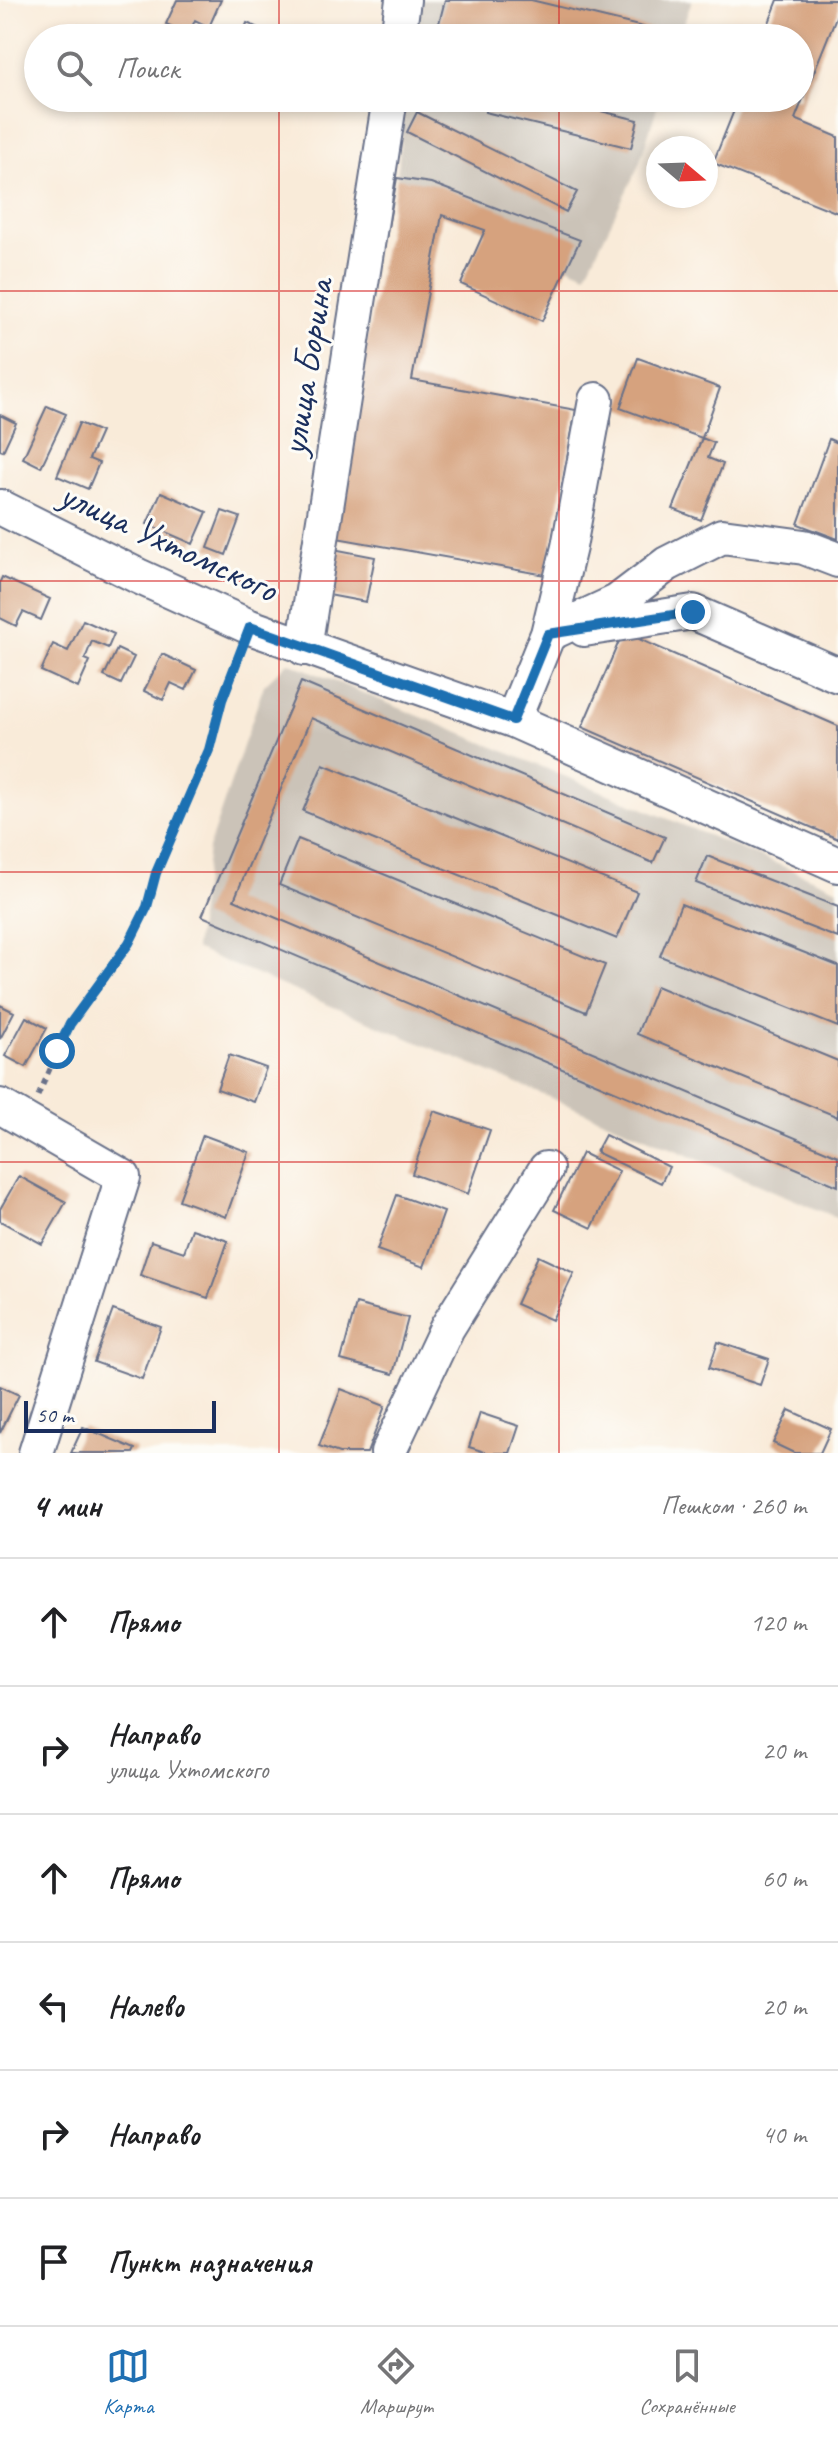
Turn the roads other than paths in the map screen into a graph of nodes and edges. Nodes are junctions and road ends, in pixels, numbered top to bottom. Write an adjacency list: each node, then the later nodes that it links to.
1 (403, 0): 2 (street)
2 (400, 24)
3 (388, 112): 8 (street, улица Борина)
4 (596, 400): 7 (street)
5 (0, 507): 8 (street, улица Ухтомского)
6 (838, 560): 7 (street)
7 (548, 634): 9 (street); 10 (street)
8 (304, 648): 10 (street, улица Ухтомского)
9 (838, 675)
10 (513, 720): 11 (street, улица Ухтомского)
11 (838, 865)
12 (0, 1106): 14 (street)
13 (546, 1169): 15 (street)
14 (36, 1453)
15 (388, 1453)

